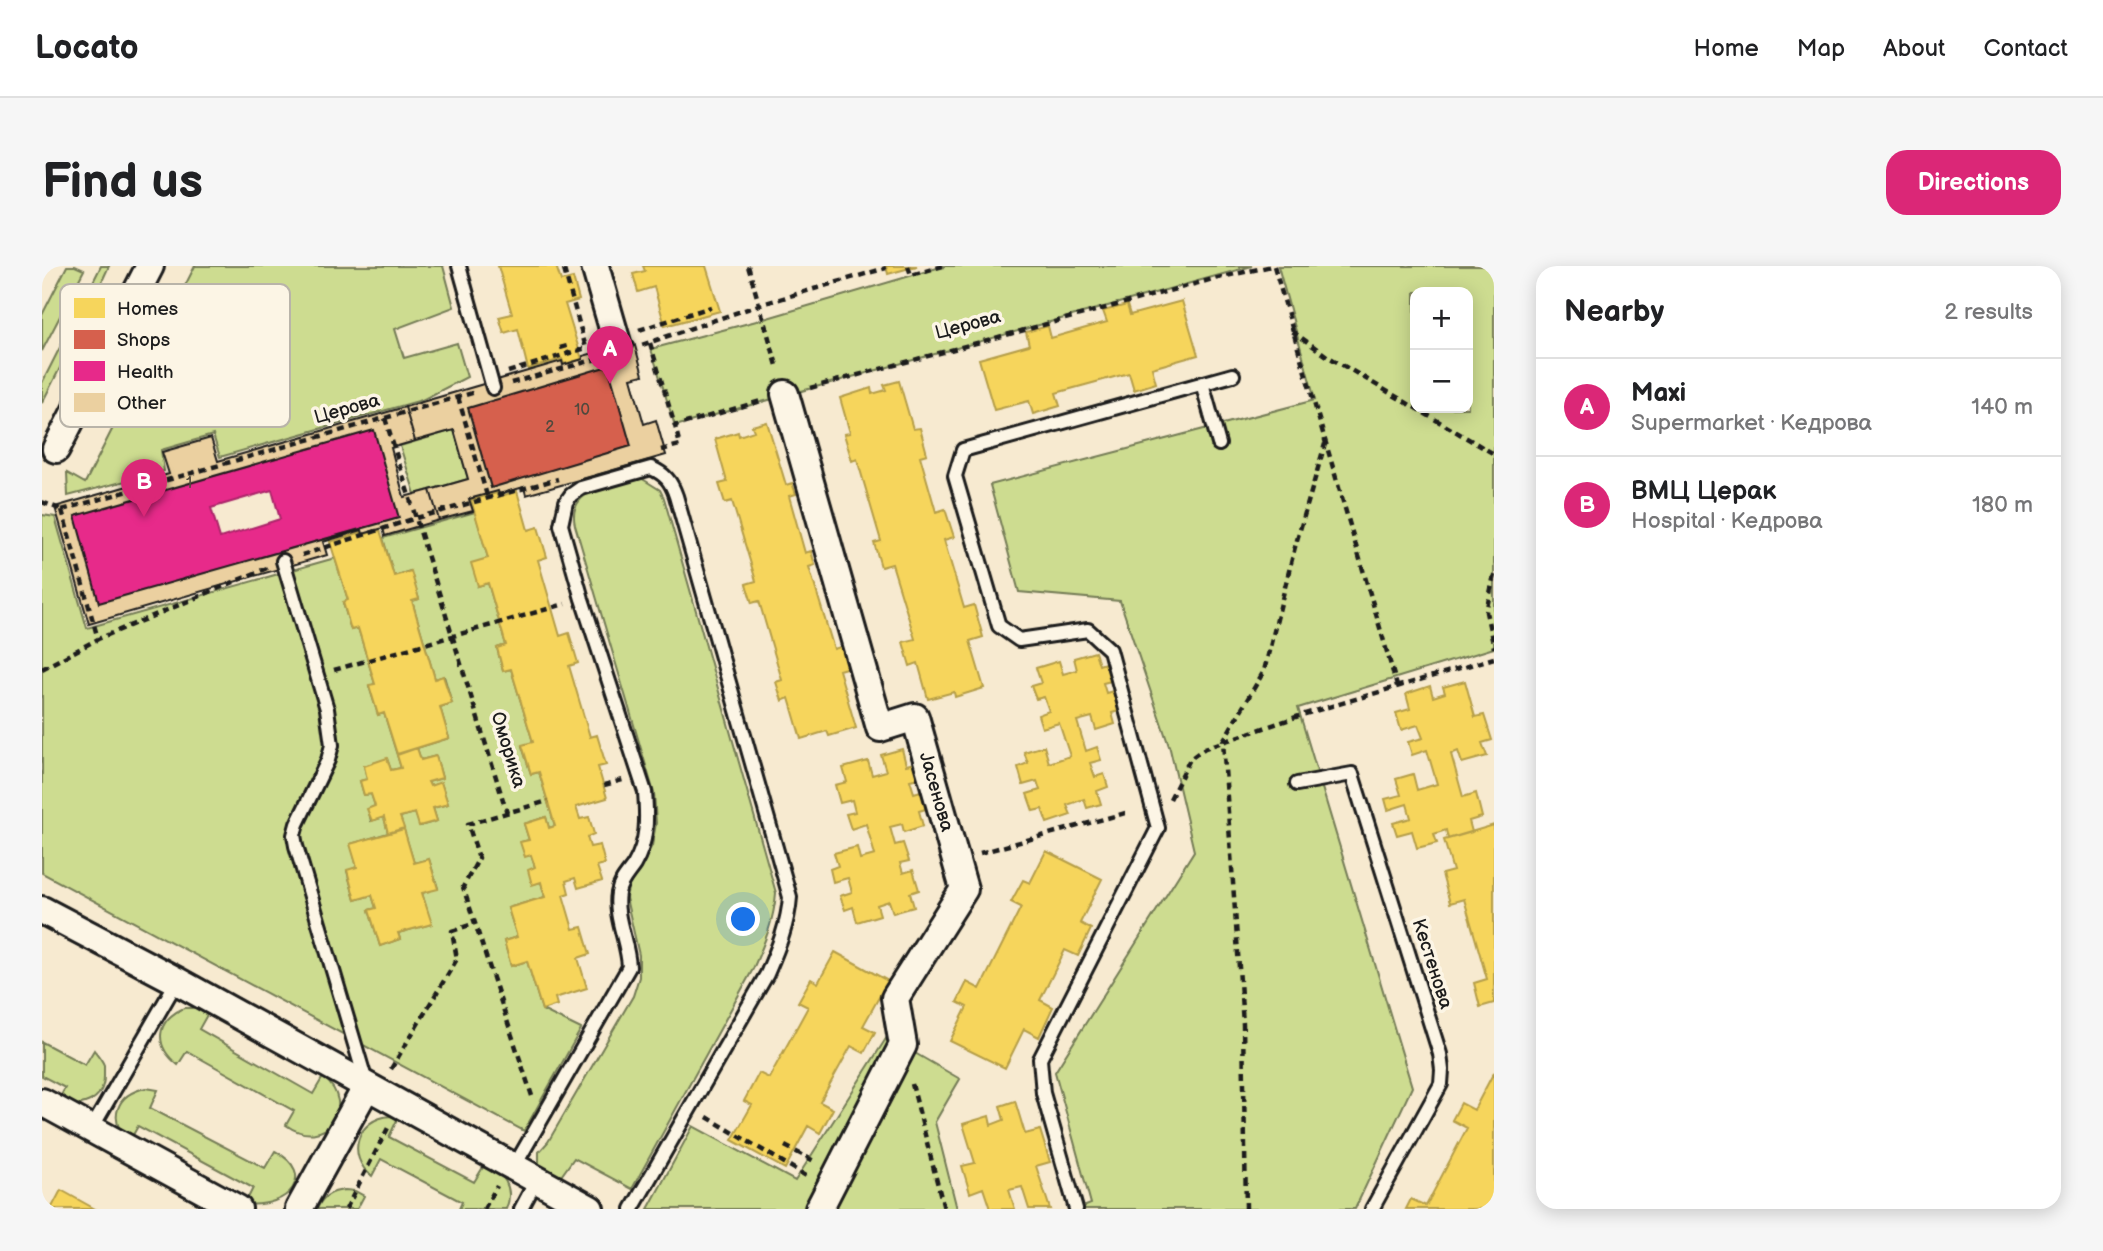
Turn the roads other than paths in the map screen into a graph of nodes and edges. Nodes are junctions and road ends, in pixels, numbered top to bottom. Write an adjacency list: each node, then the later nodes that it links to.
1 (150, 266): 4 (street)
2 (459, 266): 7 (lane)
3 (595, 266): 5 (street)
4 (141, 284)
5 (620, 346)
6 (1233, 375): 8 (lane)
7 (491, 383)
8 (1202, 383): 11 (lane); 27 (lane)
9 (785, 394): 21 (street, Јасенова)
10 (67, 427): 12 (street)
11 (1219, 443)
12 (56, 449)
13 (283, 561): 17 (lane)
14 (1297, 784): 28 (lane, Кестенова)
15 (42, 910): 16 (street)
16 (177, 981): 17 (street); 19 (lane)
17 (382, 1094): 20 (street); 23 (street)
18 (42, 1102): 19 (street)
19 (92, 1128): 22 (street)
20 (526, 1173): 24 (lane); 25 (street); 26 (lane)
21 (825, 1200)
22 (238, 1209)
23 (299, 1209)
24 (521, 1209)
25 (590, 1209)
26 (632, 1209)
27 (1076, 1209)
28 (1372, 1209)

